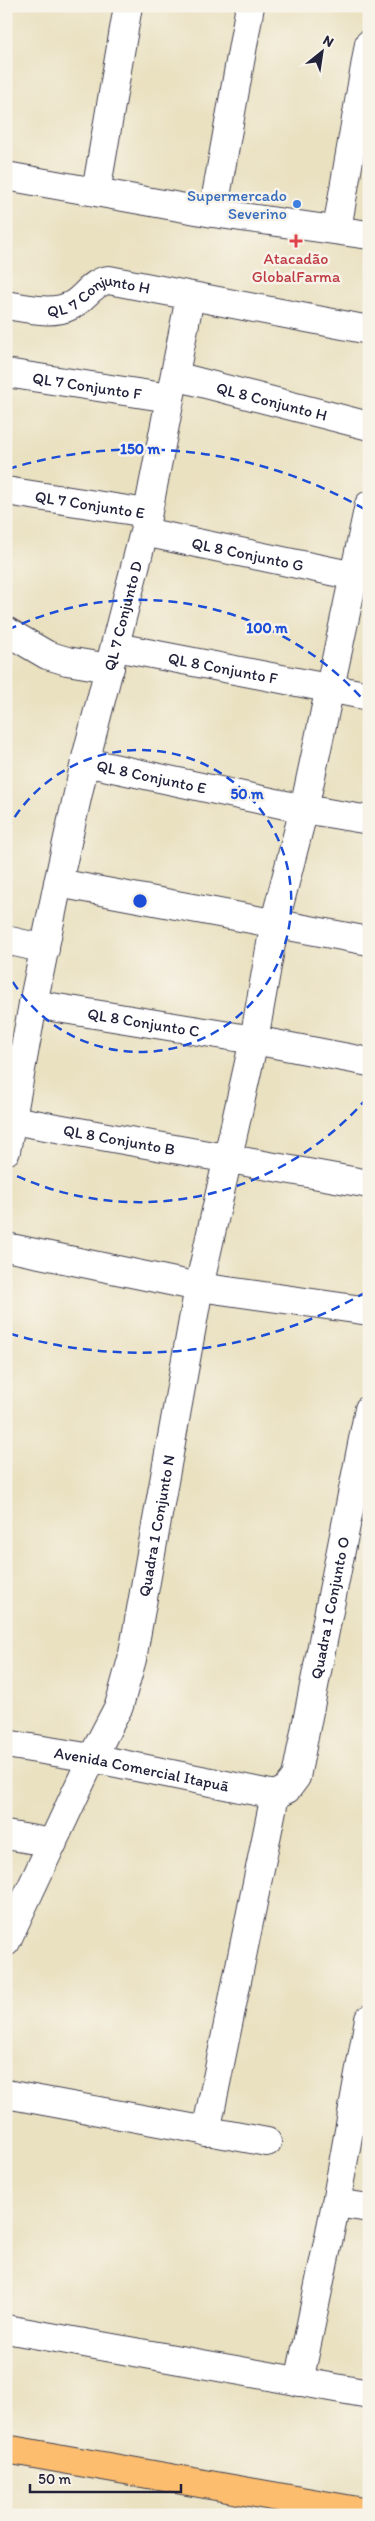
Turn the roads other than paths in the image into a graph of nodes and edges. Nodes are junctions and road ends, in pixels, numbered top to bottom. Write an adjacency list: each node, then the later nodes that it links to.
1 (128, 6): 5 (street)
2 (250, 6): 6 (street)
3 (369, 44): 7 (street)
4 (6, 176): 5 (street)
5 (96, 192): 6 (street)
6 (214, 213): 7 (street)
7 (337, 229): 8 (street)
8 (369, 235)
9 (190, 297): 10 (street, QL 7 Conjunto H); 11 (street, QL 7 Conjunto H); 13 (street)
10 (6, 305)
11 (369, 330)
12 (6, 373): 13 (street, QL 7 Conjunto F)
13 (172, 387): 14 (street, QL 8 Conjunto H); 17 (street, QL 7 Conjunto E)
14 (369, 426)
15 (6, 491): 17 (street, QL 7 Conjunto E)
16 (369, 504): 18 (street, Quadra 1 Conjunto N)
17 (145, 523): 18 (street, QL 8 Conjunto G); 20 (street, QL 7 Conjunto D)
18 (360, 578): 21 (street, Quadra 1 Conjunto N)
19 (6, 630): 20 (street, QL 7 Conjunto D)
20 (113, 658): 21 (street, QL 8 Conjunto F); 23 (street)
21 (329, 688): 22 (street, QL 8 Conjunto F); 24 (street, Quadra 1 Conjunto N)
22 (369, 696)
23 (85, 762): 24 (street, QL 8 Conjunto E); 26 (street)
24 (304, 809): 25 (street, QL 8 Conjunto E); 27 (street, Quadra 1 Conjunto N)
25 (369, 820)
26 (58, 883): 27 (street); 30 (street)
27 (275, 922): 29 (street); 32 (street, Quadra 1 Conjunto N)
28 (6, 940): 30 (street)
29 (369, 940)
30 (44, 949): 31 (street)
31 (33, 1004): 32 (street, QL 8 Conjunto C); 34 (street)
32 (254, 1040): 33 (street, QL 8 Conjunto C); 36 (street, Quadra 1 Conjunto N)
33 (369, 1062)
34 (11, 1103): 35 (street); 36 (street, QL 8 Conjunto B)
35 (6, 1151)
36 (227, 1158): 37 (street, QL 8 Conjunto B); 39 (street, Quadra 1 Conjunto N)
37 (369, 1184)
38 (6, 1247): 39 (street)
39 (199, 1287): 40 (street); 43 (street, Quadra 1 Conjunto N)
40 (369, 1311)
41 (369, 1409): 44 (street, Quadra 1 Conjunto O)
42 (6, 1744): 43 (street, Avenida Comercial Itapuã)
43 (92, 1758): 44 (street, Avenida Comercial Itapuã); 46 (street, Quadra 1 Conjunto N)
44 (275, 1795): 51 (street)
45 (6, 1834): 46 (street)
46 (53, 1843): 47 (street, Quadra 1 Conjunto N)
47 (6, 1942)
48 (369, 2019): 49 (street)
49 (363, 2080): 53 (street)
50 (6, 2094): 51 (street)
51 (206, 2132): 52 (street)
52 (267, 2142)
53 (336, 2203): 54 (street); 56 (street)
54 (369, 2208)
55 (6, 2329): 56 (street)
56 (299, 2382): 57 (street)
57 (369, 2394)
58 (6, 2449): 59 (main road)
59 (369, 2513)

